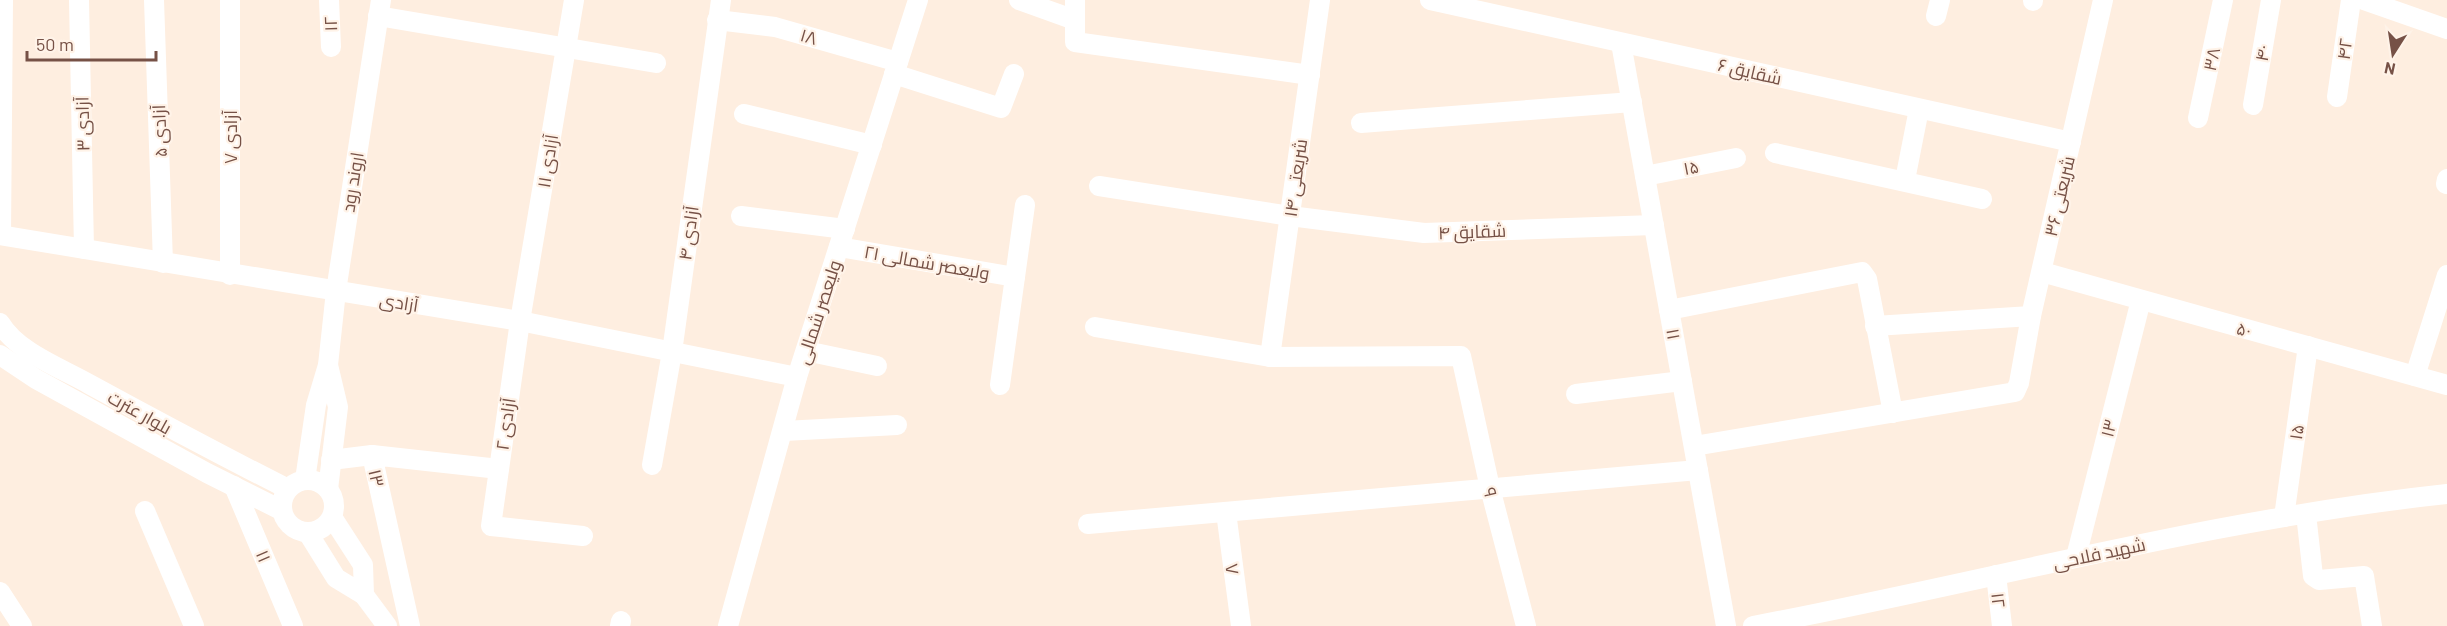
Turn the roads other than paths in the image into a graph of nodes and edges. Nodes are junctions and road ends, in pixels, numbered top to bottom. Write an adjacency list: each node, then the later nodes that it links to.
1 (3, 0): 48 (street)
2 (79, 0): 50 (street, آزادی ۳)
3 (154, 0): 51 (street, آزادی ۵)
4 (230, 0): 53 (street, آزادی ۷)
5 (329, 0): 24 (street, ۱۲)
6 (574, 0): 23 (street, آزادی ۱۱)
7 (721, 0): 19 (street, آزادی ۴)
8 (918, 0): 26 (street, ولیعصر شمالی)
9 (1018, 0): 20 (street)
10 (1074, 0): 20 (street)
11 (1320, 0): 28 (street, شریعتی ۱۴)
12 (1430, 0): 22 (street, شقایق ۶)
13 (2103, 0): 36 (street, شریعتی ۳۶)
14 (2223, 0): 34 (street, ۳۸)
15 (2271, 0): 31 (street, ۴۰)
16 (2351, 0): 29 (street, ۴۲)
17 (2364, 0): 21 (street)
18 (379, 8): 23 (street); 56 (street, اروند رود)
19 (717, 20): 26 (street, ۱۸); 66 (street, آزادی ۴)
20 (1075, 20): 28 (street)
21 (2447, 29)
22 (1621, 43): 30 (street, ۱۱); 32 (street, شقایق ۶)
23 (566, 46): 25 (street); 60 (street, آزادی ۱۱)
24 (331, 48)
25 (656, 63)
26 (896, 68): 27 (street, ۱۸); 37 (street, ولیعصر شمالی)
27 (1014, 74)
28 (1310, 75): 46 (street, شریعتی ۱۴)
29 (2337, 97)
30 (1632, 102): 35 (street); 40 (street, ۱۱)
31 (2253, 105)
32 (1919, 109): 36 (street, شقایق ۶); 41 (street)
33 (744, 114): 37 (street)
34 (2198, 118)
35 (1361, 123)
36 (2071, 142): 52 (street, شریعتی ۳۶)
37 (872, 145): 49 (street, ولیعصر شمالی)
38 (1775, 153): 41 (street)
39 (1736, 158): 40 (street, ۱۵)
40 (1645, 176): 47 (street, ۱۱)
41 (1905, 180): 43 (street)
42 (1099, 186): 46 (street, شقایق ۴)
43 (1983, 199)
44 (1025, 205): 55 (street)
45 (741, 216): 49 (street, ولیعصر شمالی ۲۱)
46 (1290, 216): 47 (street, شقایق ۴); 68 (street, شریعتی ۱۴)
47 (1654, 225): 58 (street, ۱۱)
48 (1, 235): 50 (street, آزادی)
49 (842, 238): 55 (street, ولیعصر شمالی ۲۱); 65 (street, ولیعصر شمالی)
50 (84, 249): 51 (street, آزادی)
51 (163, 263): 53 (street, آزادی)
52 (2042, 272): 57 (street, ۵۰); 59 (street, شریعتی ۳۶)
53 (230, 274): 56 (street, آزادی)
54 (2447, 275): 71 (street)
55 (1014, 277): 74 (street)
56 (336, 291): 60 (street, آزادی); 69 (street, اروند رود)
57 (2141, 300): 64 (street, ۵۰); 100 (street, ۱۳)
58 (1669, 310): 62 (street); 73 (street, ۱۱)
59 (2031, 316): 62 (street); 77 (street, شریعتی ۳۶)
60 (520, 321): 66 (street, آزادی); 84 (street, آزادی ۲)
61 (0, 323): 86 (street, بلوار عترت)
62 (1875, 326): 77 (street)
63 (1095, 327): 68 (street)
64 (2308, 346): 71 (street, ۵۰); 96 (street, ۱۵)
65 (806, 351): 70 (street); 72 (street, ولیعصر شمالی)
66 (672, 352): 72 (street, آزادی); 83 (street, آزادی ۴)
67 (0, 355): 87 (street, بلوار عترت)
68 (1270, 357): 88 (street, ۹)
69 (328, 365): 82 (street, اروند رود); 86 (street, اروند رود)
70 (877, 366)
71 (2415, 376): 75 (street, ۵۰)
72 (797, 377): 79 (street, ولیعصر شمالی)
73 (1682, 381): 76 (street); 80 (street, ۱۱)
74 (1000, 385)
75 (2447, 385)
76 (1576, 393)
77 (1893, 413): 80 (street)
78 (897, 425): 79 (street)
79 (784, 431): 109 (street, ولیعصر شمالی)
80 (1694, 446): 85 (street, ۱۱)
81 (372, 455): 82 (street); 84 (street, ۱۳); 108 (street, ۱۳)
82 (331, 460): 89 (street, اروند رود)
83 (652, 465)
84 (499, 469): 99 (street, آزادی ۲)
85 (1698, 470): 88 (street); 112 (street, ۱۱)
86 (296, 484): 89 (street); 91 (street)
87 (234, 486): 91 (street, بلوار عترت); 106 (street, ۱۱)
88 (1490, 488): 93 (street); 111 (street, ۹)
89 (327, 489): 95 (street)
90 (2447, 494): 94 (street, شهید فلاحی)
91 (281, 510): 98 (street)
92 (145, 512): 105 (street)
93 (1226, 512): 97 (street); 110 (street, ۷)
94 (2306, 514): 96 (street, شهید فلاحی); 115 (street)
95 (332, 517): 98 (street); 103 (street)
96 (2284, 517): 100 (street, شهید فلاحی)
97 (1088, 524)
98 (308, 533): 103 (street)
99 (584, 536)
100 (2076, 557): 101 (street, شهید فلاحی)
101 (1996, 575): 113 (street, شهید فلاحی); 114 (street, ۱۲)
102 (0, 592): 104 (street)
103 (364, 594): 107 (street)
104 (22, 626)
105 (194, 626)
106 (294, 626)
107 (387, 626)
108 (410, 626)
109 (728, 626)
110 (1240, 626)
111 (1526, 626)
112 (1726, 626)
113 (1753, 626)
114 (2002, 626)
115 (2372, 626)

